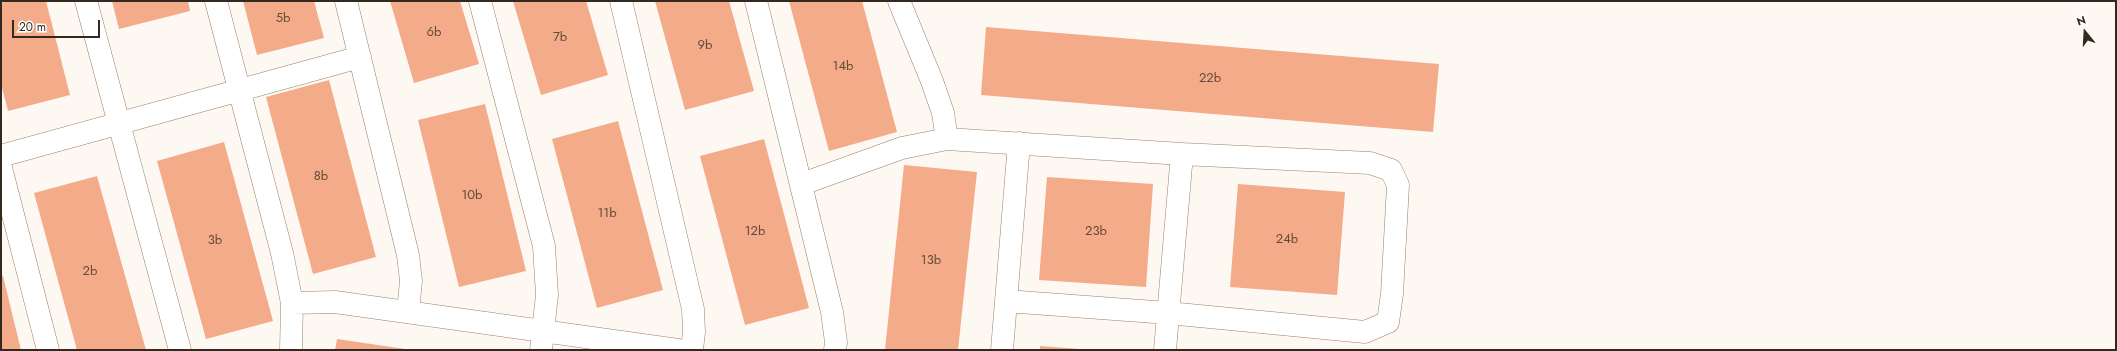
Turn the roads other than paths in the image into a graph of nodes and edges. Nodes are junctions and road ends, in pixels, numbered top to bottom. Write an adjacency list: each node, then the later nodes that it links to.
1 (86, 1): 10 (lane)
2 (216, 1): 9 (lane)
3 (346, 1): 8 (lane)
4 (480, 1): 21 (lane)
5 (621, 1): 26 (lane)
6 (756, 1): 16 (lane)
7 (899, 1): 11 (lane)
8 (360, 57): 9 (lane); 19 (lane)
9 (239, 91): 10 (lane); 18 (lane)
10 (119, 124): 14 (lane); 23 (lane)
11 (947, 139): 12 (lane); 16 (lane)
12 (1019, 143): 13 (lane); 17 (lane)
13 (1182, 154): 20 (lane); 20 (lane)
14 (1, 156)
15 (1, 168): 22 (lane)
16 (802, 184): 27 (lane)
17 (1006, 301): 20 (lane); 28 (lane)
18 (292, 303): 19 (lane); 24 (lane)
19 (408, 312): 21 (lane)
20 (1168, 313): 29 (lane)
21 (542, 341): 25 (lane)
22 (48, 350)
23 (180, 350)
24 (291, 350)
25 (678, 350)
26 (692, 350)
27 (834, 350)
28 (1002, 350)
29 (1165, 350)

